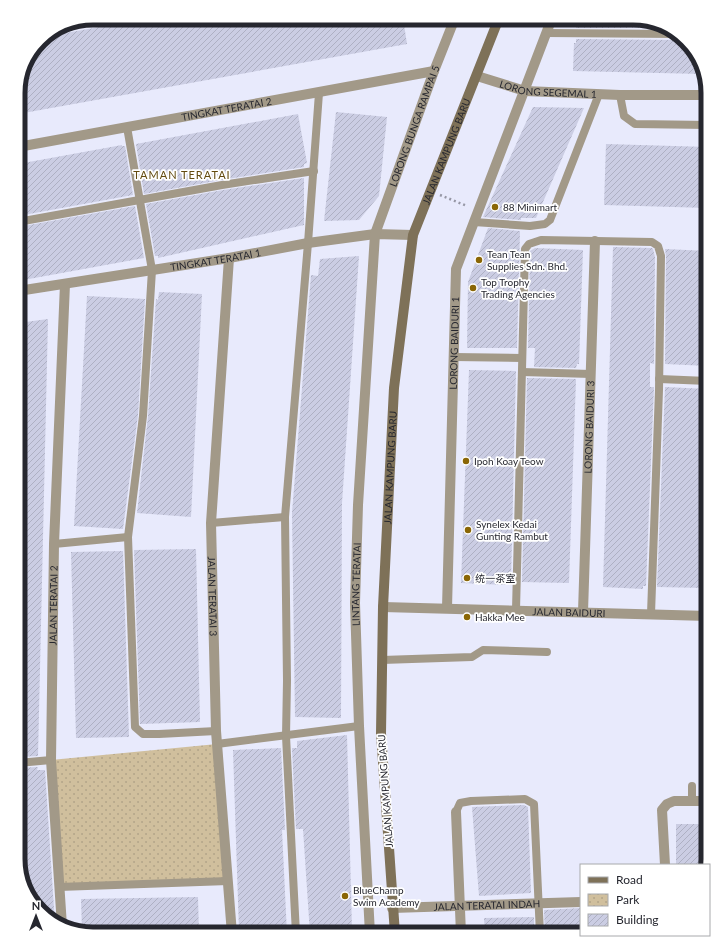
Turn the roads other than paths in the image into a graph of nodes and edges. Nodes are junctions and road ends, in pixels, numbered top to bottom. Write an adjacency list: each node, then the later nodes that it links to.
1 (452, 25): 6 (street, LORONG BUNGA RAMPAI 5)
2 (496, 25): 7 (street, JALAN KAMPUNG BARU)
3 (549, 25): 4 (street)
4 (546, 33): 5 (lane); 8 (street)
5 (667, 34)
6 (434, 71): 9 (street, TINGKAT TERATAI 2); 20 (street, LORONG BUNGA RAMPAI 5)
7 (477, 76): 8 (street, LORONG SEGEMAL 1); 21 (street, JALAN KAMPUNG BARU)
8 (525, 91): 10 (street, LORONG SEGEMAL 1); 19 (street, LORONG BAIDURI 1)
9 (319, 93): 14 (street, TINGKAT TERATAI 2); 16 (lane)
10 (599, 94): 11 (street, LORONG SEGEMAL 1); 19 (lane)
11 (620, 95): 12 (street, LORONG SEGEMAL 1); 13 (lane)
12 (701, 95)
13 (701, 125)
14 (127, 127): 15 (street, TINGKAT TERATAI 2); 17 (lane)
15 (25, 145)
16 (314, 171): 17 (lane); 23 (lane)
17 (141, 200): 18 (lane); 25 (lane)
18 (25, 221)
19 (474, 222): 28 (street, LORONG BAIDURI 1)
20 (375, 234): 21 (street, TINGKAT TERATAI 1); 23 (street, TINGKAT TERATAI 1); 46 (street, LINTANG TERATAI)
21 (413, 234): 38 (street, JALAN KAMPUNG BARU)
22 (595, 241): 29 (lane); 31 (street, LORONG BAIDURI 3); 32 (lane)
23 (308, 243): 24 (street, TINGKAT TERATAI 1); 34 (lane)
24 (229, 258): 25 (street, TINGKAT TERATAI 1); 35 (street, JALAN TERATAI 3)
25 (152, 270): 26 (street, TINGKAT TERATAI 1); 36 (lane)
26 (65, 284): 27 (street, TINGKAT TERATAI 1); 37 (street, JALAN TERATAI 2)
27 (25, 290)
28 (454, 357): 29 (lane); 39 (street, LORONG BAIDURI 1)
29 (522, 358): 30 (lane)
30 (522, 372): 31 (lane); 40 (lane)
31 (591, 374): 41 (street, LORONG BAIDURI 3)
32 (659, 380): 33 (lane); 42 (lane)
33 (701, 381)
34 (285, 518): 35 (lane); 48 (lane)
35 (211, 523): 47 (street, JALAN TERATAI 3)
36 (128, 538): 37 (lane); 47 (lane)
37 (54, 544): 50 (street, JALAN TERATAI 2)
38 (383, 607): 39 (street, JALAN BAIDURI); 45 (street, JALAN KAMPUNG BARU)
39 (447, 608): 40 (street, JALAN BAIDURI)
40 (516, 610): 41 (street, JALAN BAIDURI)
41 (584, 612): 42 (street, JALAN BAIDURI)
42 (651, 614): 43 (street, JALAN BAIDURI)
43 (701, 616)
44 (547, 652): 45 (lane)
45 (382, 660): 62 (street, JALAN KAMPUNG BARU)
46 (359, 726): 48 (lane); 66 (street, LINTANG TERATAI)
47 (216, 730): 49 (street, JALAN TERATAI 3)
48 (286, 736): 49 (lane); 65 (lane)
49 (216, 744): 57 (street, JALAN TERATAI 3)
50 (50, 760): 51 (lane); 58 (street, JALAN TERATAI 2)
51 (25, 762)
52 (692, 786): 53 (lane)
53 (692, 801): 54 (street); 56 (street)
54 (701, 802)
55 (456, 812): 59 (lane); 61 (street)
56 (665, 864)
57 (228, 881): 58 (lane); 64 (street, JALAN TERATAI 3)
58 (59, 887): 63 (street, JALAN TERATAI 2)
59 (538, 902): 60 (street, JALAN TERATAI INDAH); 61 (street, JALAN TERATAI INDAH); 69 (lane)
60 (580, 902)
61 (460, 905): 62 (street, JALAN TERATAI INDAH); 68 (street)
62 (392, 908): 67 (street, JALAN KAMPUNG BARU)
63 (61, 919)
64 (231, 927)
65 (296, 927)
66 (370, 927)
67 (394, 927)
68 (461, 927)
69 (540, 927)

